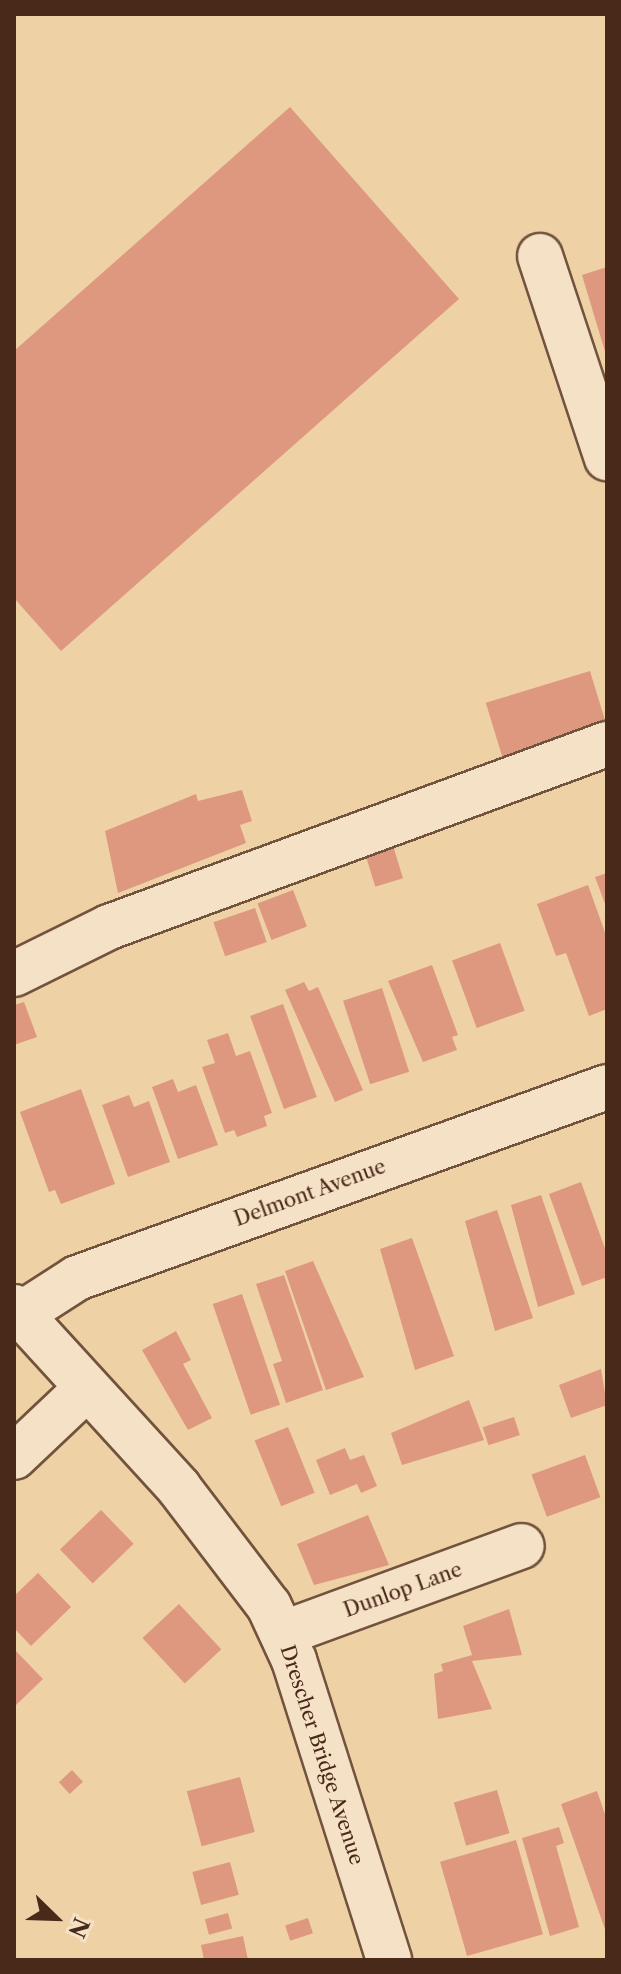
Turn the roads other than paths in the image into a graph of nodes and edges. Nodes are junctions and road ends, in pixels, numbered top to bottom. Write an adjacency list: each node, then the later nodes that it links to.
1 (540, 256): 2 (street)
2 (607, 458)
3 (607, 744): 4 (street)
4 (14, 974)
5 (607, 1087): 6 (street, Delmont Avenue)
6 (17, 1311): 7 (street, Drescher Bridge Avenue)
7 (87, 1388): 8 (street); 10 (street, Drescher Bridge Avenue)
8 (14, 1457)
9 (522, 1546): 10 (street, Dunlop Lane)
10 (284, 1633): 11 (street, Drescher Bridge Avenue)
11 (389, 1960)

